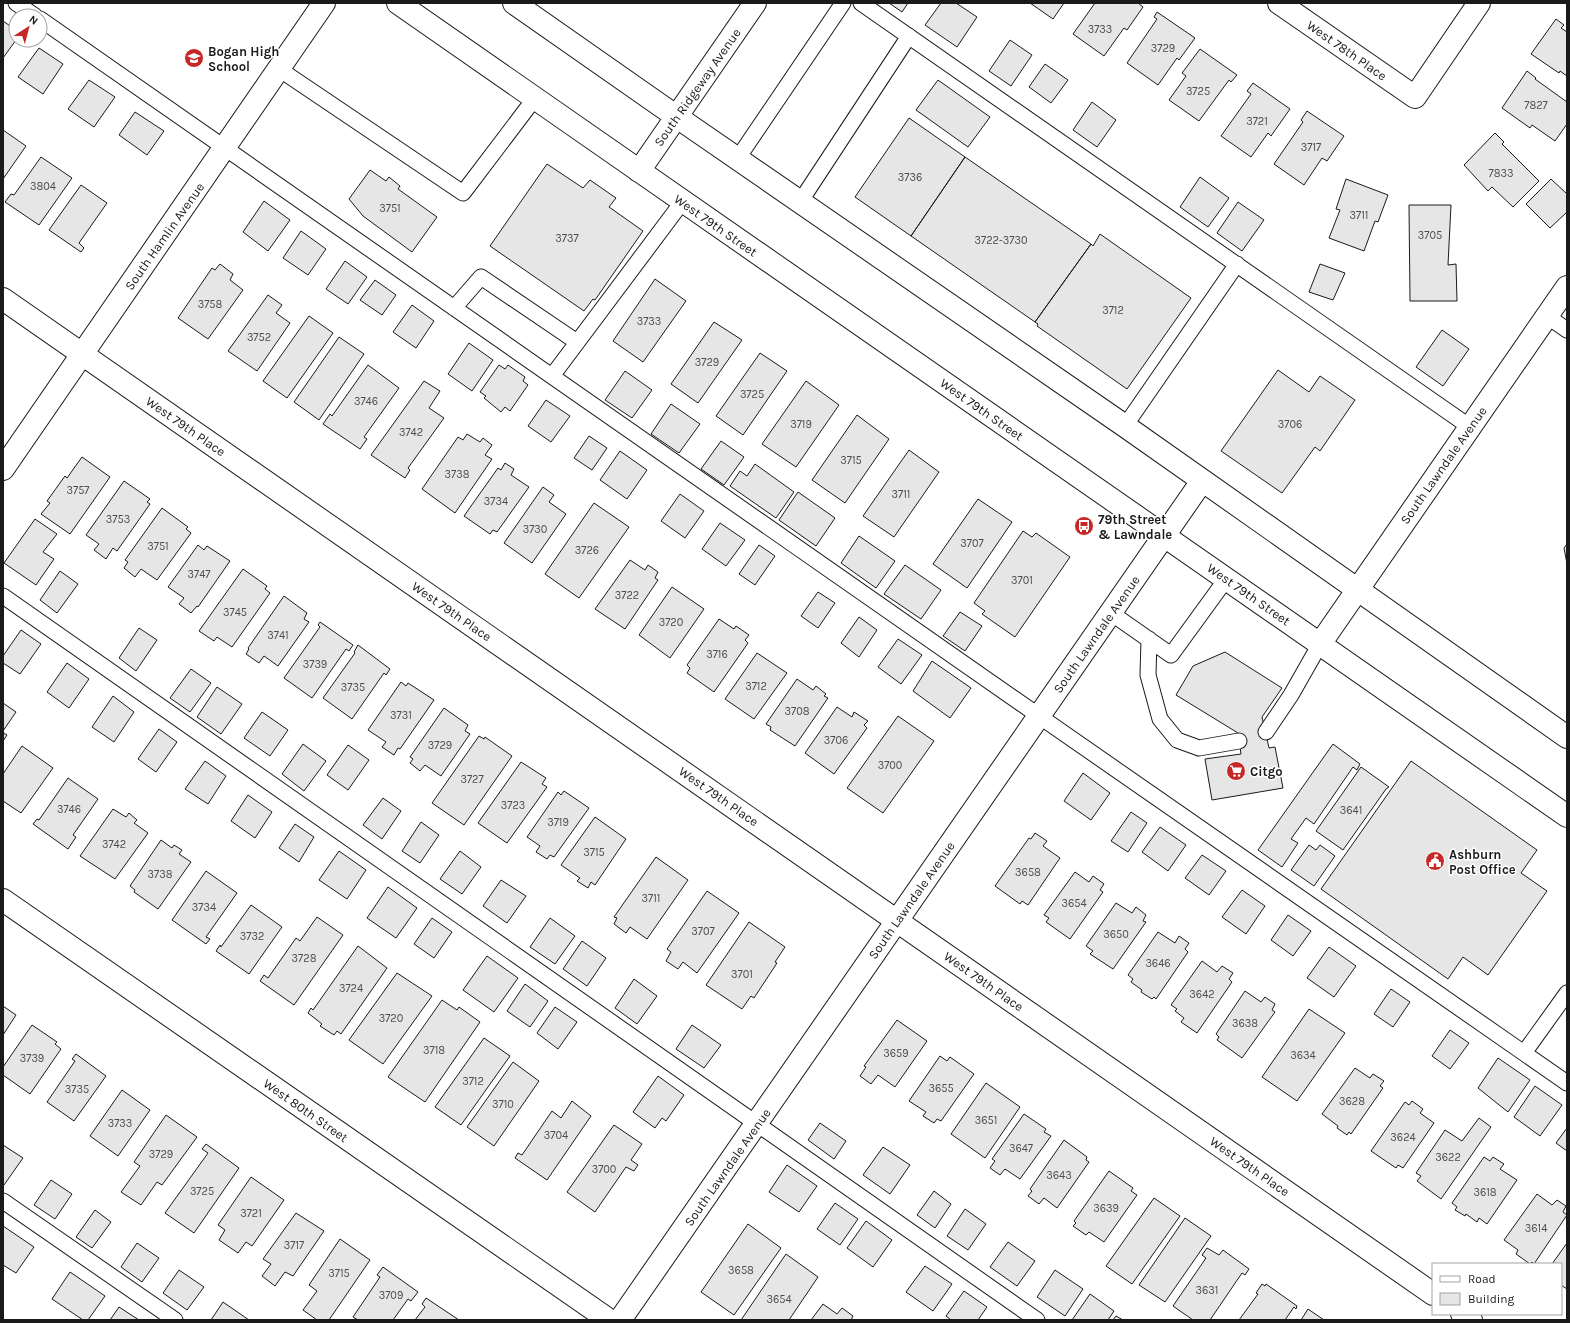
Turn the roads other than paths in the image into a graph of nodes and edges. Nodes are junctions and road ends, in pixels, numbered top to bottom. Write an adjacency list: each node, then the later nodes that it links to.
1 (324, 3): 11 (street, South Hamlin Avenue)
2 (398, 3): 12 (street, West 79th Street)
3 (514, 3): 13 (street)
4 (755, 3): 13 (street, South Ridgeway Avenue)
5 (843, 3): 15 (lane)
6 (861, 3): 10 (lane)
7 (1279, 3): 8 (street, West 78th Place)
8 (1479, 3)
9 (48, 25): 14 (lane)
10 (909, 36): 18 (lane); 19 (lane)
11 (279, 69): 12 (lane); 14 (street, South Hamlin Avenue)
12 (534, 98): 16 (street, West 79th Street)
13 (677, 117): 15 (street); 16 (street, South Ridgeway Avenue)
14 (224, 148): 22 (lane); 26 (street, South Hamlin Avenue)
15 (738, 158): 18 (street)
16 (639, 171): 17 (street, West 79th Street)
17 (683, 201): 25 (lane); 32 (street, West 79th Street)
18 (800, 202): 28 (street)
19 (1237, 264): 28 (lane); 29 (lane)
20 (1567, 287): 23 (street, South Lawndale Avenue)
21 (3, 299): 26 (street, West 79th Place)
22 (454, 308): 25 (lane); 27 (lane)
23 (1547, 316): 24 (lane); 29 (street, South Lawndale Avenue)
24 (1567, 330)
25 (577, 342): 27 (lane)
26 (82, 354): 30 (street, South Hamlin Avenue); 45 (street, West 79th Place)
27 (552, 376): 39 (lane)
28 (1125, 426): 31 (street)
29 (1470, 427): 34 (street, South Lawndale Avenue)
30 (3, 469)
31 (1202, 481): 32 (street, South Lawndale Avenue); 34 (street)
32 (1164, 536): 33 (street, West 79th Street); 36 (street, South Lawndale Avenue)
33 (1227, 578): 37 (lane); 38 (street, West 79th Street)
34 (1357, 589): 38 (street, South Lawndale Avenue); 41 (street)
35 (3, 596): 49 (lane)
36 (1111, 613): 37 (lane); 39 (street, South Lawndale Avenue)
37 (1149, 639): 42 (lane)
38 (1320, 644): 40 (lane); 43 (street, West 79th Street)
39 (1039, 716): 45 (street, South Lawndale Avenue); 47 (lane)
40 (1266, 732)
41 (1567, 737)
42 (1239, 741)
43 (1567, 816)
44 (3, 900): 53 (street, West 80th Street)
45 (898, 920): 49 (street, South Lawndale Avenue); 51 (street, West 79th Place)
46 (1567, 993): 47 (lane)
47 (1524, 1053): 48 (lane)
48 (1567, 1083)
49 (756, 1124): 54 (street, South Lawndale Avenue); 55 (lane)
50 (3, 1201): 52 (lane)
51 (1432, 1293)
52 (175, 1320)
53 (609, 1320)
54 (620, 1320)
55 (1037, 1320)

